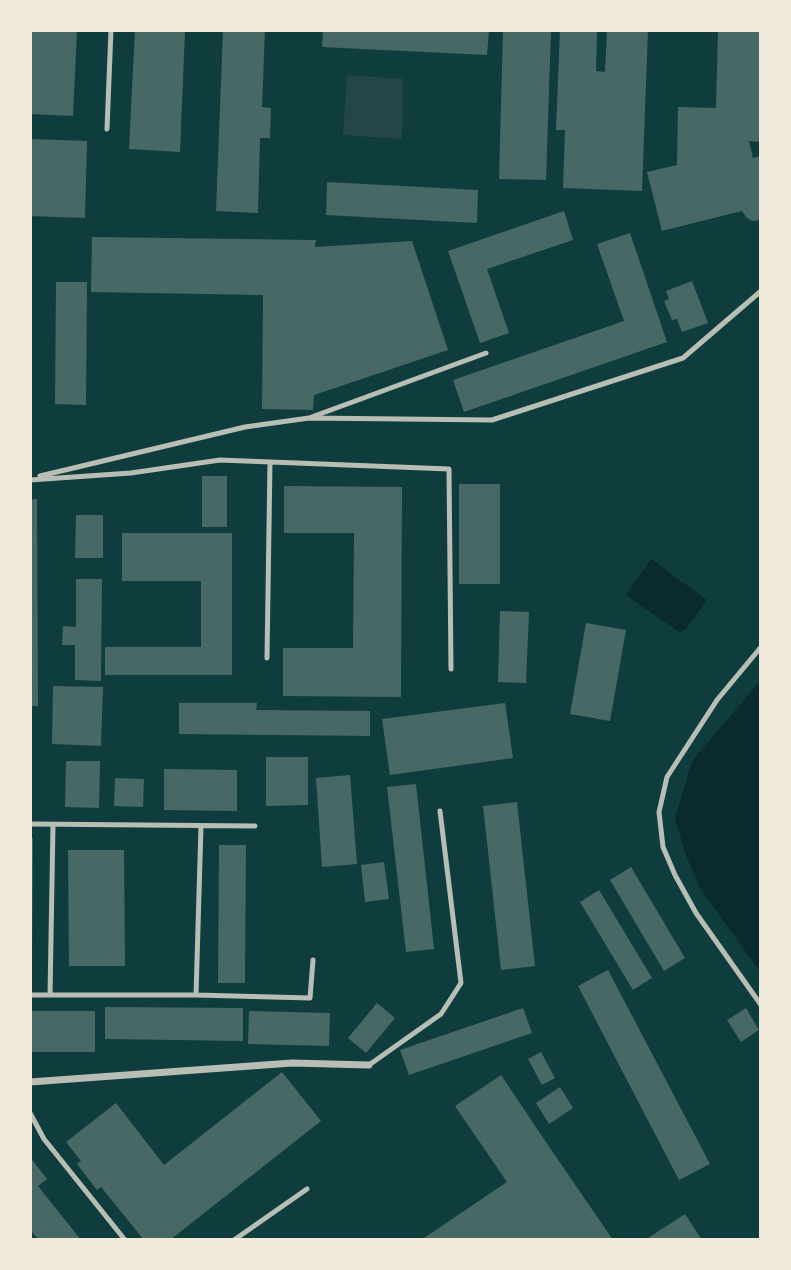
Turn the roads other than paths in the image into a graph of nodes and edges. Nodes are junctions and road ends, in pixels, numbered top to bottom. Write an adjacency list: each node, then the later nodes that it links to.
1 (111, 30): 2 (lane)
2 (107, 129)
3 (761, 291): 5 (lane)
4 (486, 353): 5 (lane)
5 (309, 418): 7 (lane)
6 (270, 462): 7 (lane); 9 (lane); 10 (lane)
7 (30, 479)
8 (761, 647): 20 (lane)
9 (267, 658)
10 (451, 669)
11 (440, 811): 21 (lane)
12 (30, 824): 13 (lane)
13 (53, 825): 14 (lane); 18 (lane)
14 (201, 826): 15 (lane); 19 (lane)
15 (255, 826)
16 (313, 960): 19 (lane)
17 (30, 995): 18 (lane)
18 (50, 995): 19 (lane)
19 (196, 995)
20 (761, 1005)
21 (369, 1065): 22 (street)
22 (30, 1082)
23 (30, 1113): 25 (lane)
24 (307, 1189): 26 (lane)
25 (125, 1240)
26 (234, 1240)

